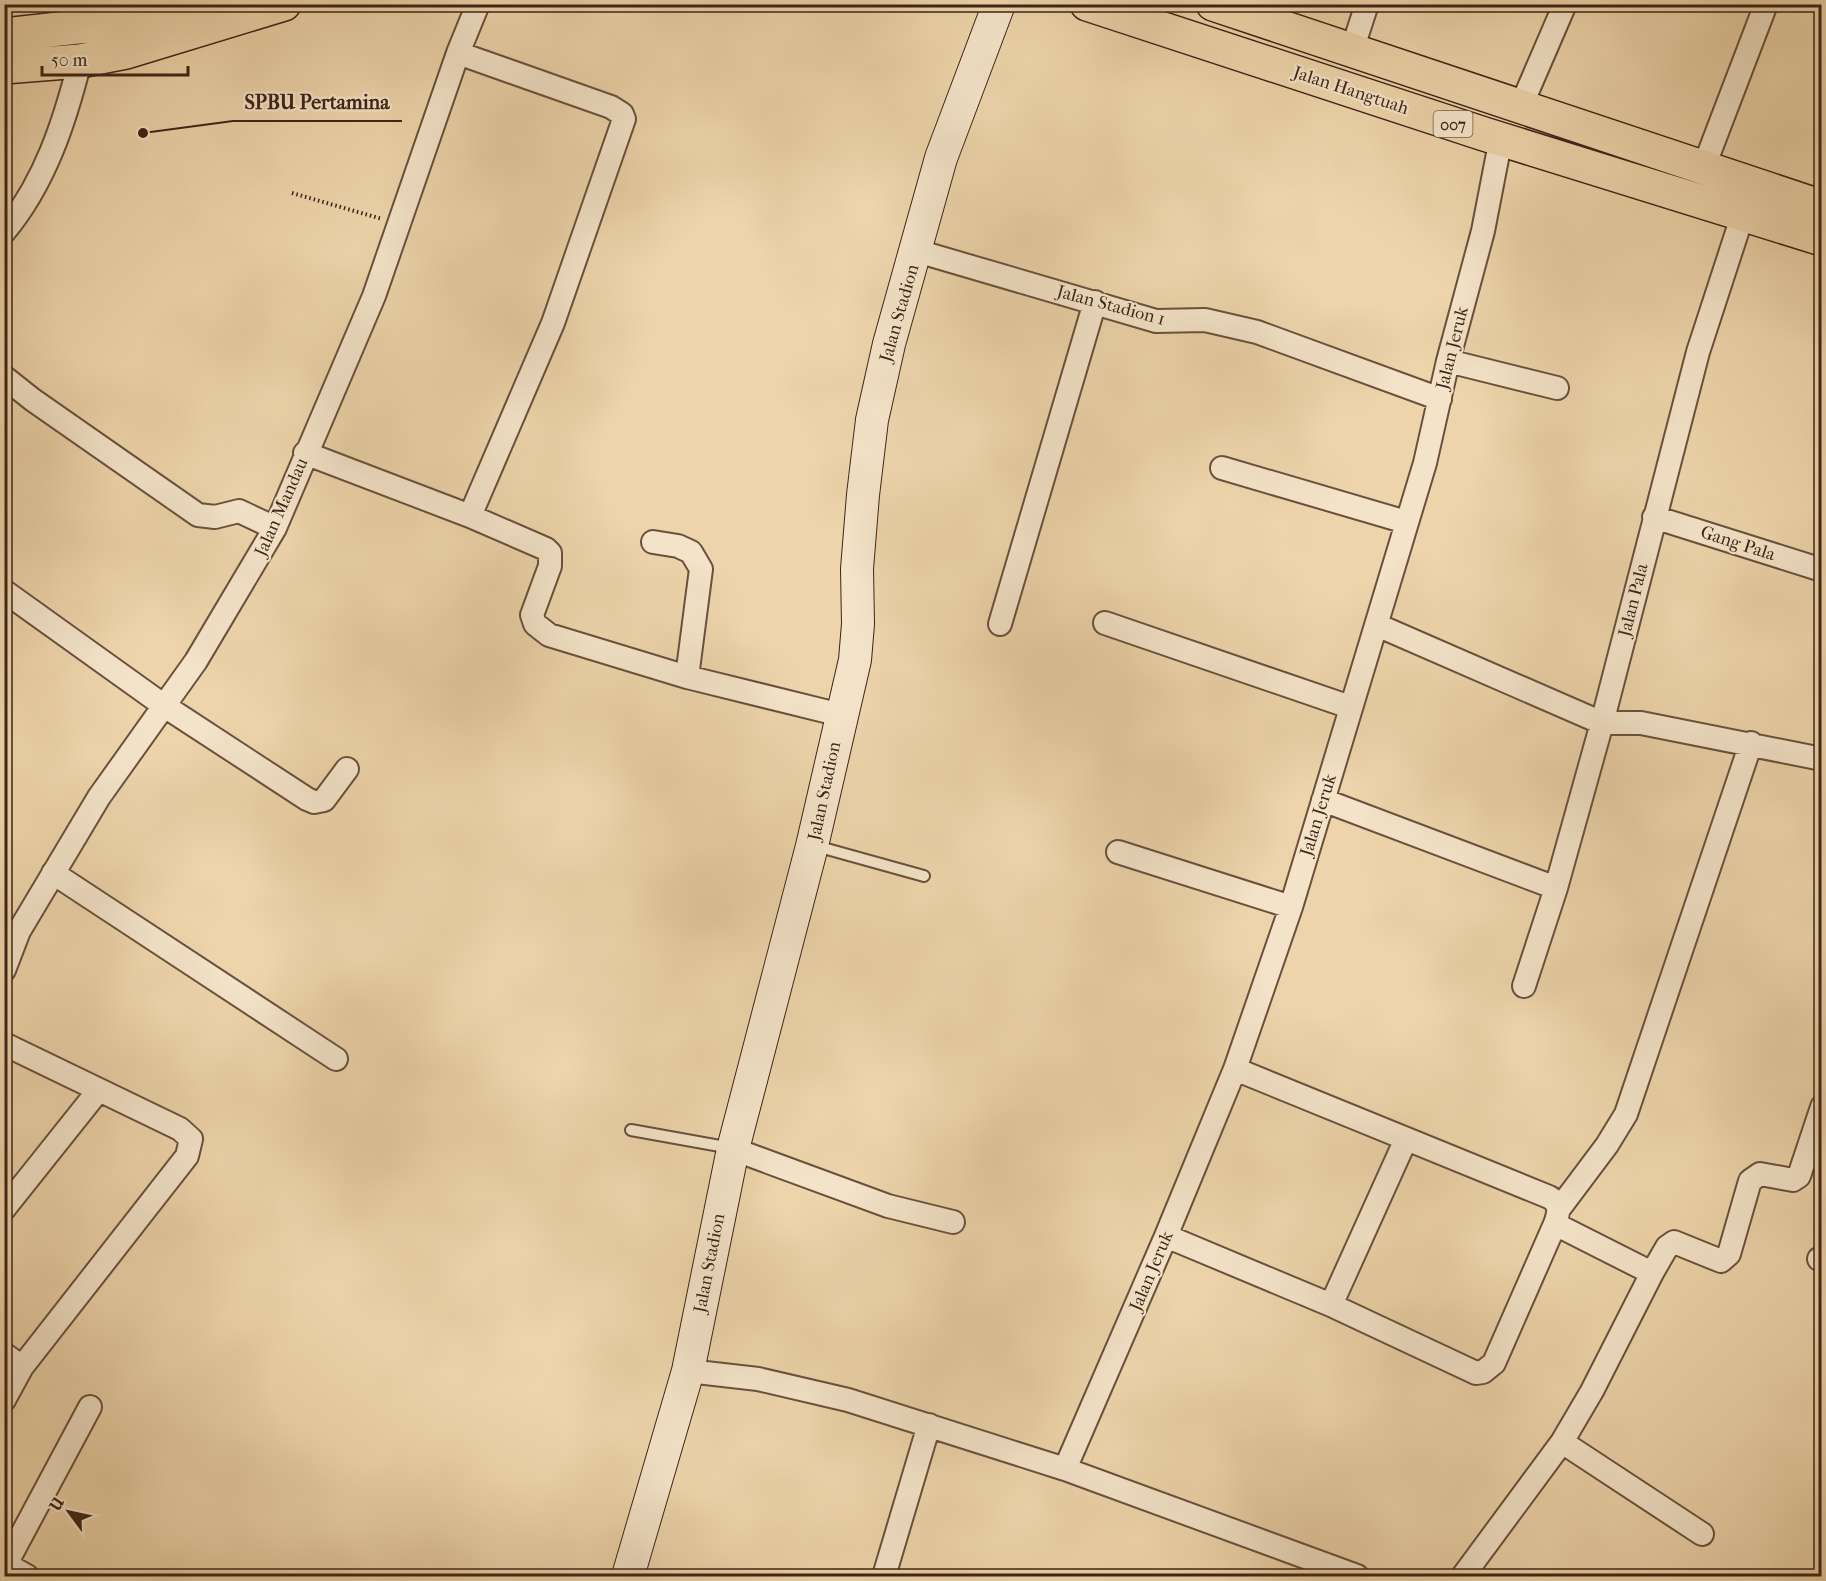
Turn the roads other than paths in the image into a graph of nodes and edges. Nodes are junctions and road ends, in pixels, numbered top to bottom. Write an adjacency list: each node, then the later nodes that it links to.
1 (186, 4): 10 (highway)
2 (284, 4): 14 (highway)
3 (478, 4): 13 (street, Jalan Mandau)
4 (999, 4): 23 (street, Jalan Stadion)
5 (1087, 4): 17 (highway, Jalan Hangtuah / 007)
6 (1213, 4): 12 (highway, 007)
7 (1367, 4): 12 (street)
8 (1566, 4): 16 (street)
9 (1766, 4): 18 (street)
10 (108, 14): 11 (highway)
11 (4, 35)
12 (1352, 50): 16 (highway, 007)
13 (458, 53): 29 (street, Jalan Mandau); 31 (street)
14 (80, 61): 15 (highway); 21 (street)
15 (4, 68)
16 (1521, 106): 18 (highway, 007)
17 (1500, 138): 20 (highway, Jalan Hangtuah / 007); 25 (street, Jalan Jeruk)
18 (1703, 169): 19 (highway, 007)
19 (1821, 207)
20 (1743, 214): 22 (highway, Jalan Hangtuah / 007); 32 (street, Jalan Pala)
21 (4, 232)
22 (1821, 239)
23 (917, 251): 24 (street, Jalan Stadion 1); 44 (street, Jalan Stadion)
24 (1095, 302): 28 (street, Jalan Stadion 1); 39 (street)
25 (1448, 360): 27 (street); 28 (street, Jalan Jeruk)
26 (4, 377): 34 (street)
27 (1557, 388)
28 (1440, 399): 33 (street, Jalan Jeruk)
29 (305, 453): 31 (street); 34 (street, Jalan Mandau)
30 (1222, 468): 33 (street)
31 (470, 516): 41 (street)
32 (1654, 517): 36 (street, Gang Pala); 45 (street, Jalan Pala)
33 (1406, 522): 40 (street, Jalan Jeruk)
34 (275, 528): 42 (street, Jalan Mandau)
35 (653, 542): 41 (street)
36 (1821, 570)
37 (4, 591): 42 (street)
38 (1105, 623): 43 (street)
39 (1000, 624)
40 (1377, 625): 43 (street, Jalan Jeruk); 45 (street)
41 (687, 677): 44 (street)
42 (163, 705): 48 (street); 52 (street, Jalan Mandau)
43 (1350, 707): 49 (street, Jalan Jeruk)
44 (841, 716): 50 (street, Jalan Stadion)
45 (1602, 723): 46 (street); 54 (street, Jalan Pala)
46 (1751, 743): 47 (street); 68 (street)
47 (1821, 759)
48 (347, 769)
49 (1323, 800): 54 (street); 55 (street, Jalan Jeruk)
50 (812, 846): 53 (lane); 65 (street, Jalan Stadion)
51 (1118, 852): 55 (street)
52 (53, 873): 56 (street, Jalan Mandau); 59 (street)
53 (924, 876)
54 (1556, 888): 57 (street, Jalan Pala)
55 (1291, 907): 60 (street, Jalan Jeruk)
56 (4, 970)
57 (1524, 986)
58 (4, 1044): 61 (street)
59 (336, 1059)
60 (1235, 1069): 64 (street); 70 (street, Jalan Jeruk)
61 (98, 1091): 67 (street); 73 (street)
62 (1821, 1107): 66 (street)
63 (631, 1130): 65 (lane)
64 (1406, 1139): 68 (street); 72 (street)
65 (733, 1149): 69 (street); 74 (street, Jalan Stadion)
66 (1814, 1161): 71 (street)
67 (4, 1209)
68 (1557, 1216): 71 (street); 72 (street)
69 (953, 1222)
70 (1166, 1236): 72 (street); 79 (street, Jalan Jeruk)
71 (1652, 1273): 78 (street)
72 (1331, 1305)
73 (13, 1360): 75 (street)
74 (688, 1371): 77 (street); 83 (street, Jalan Stadion)
75 (4, 1400)
76 (90, 1407): 81 (street)
77 (929, 1425): 79 (street); 84 (street)
78 (1562, 1442): 80 (street); 86 (street)
79 (1065, 1468): 85 (street)
80 (1702, 1534)
81 (5, 1563): 82 (street)
82 (27, 1576)
83 (628, 1576)
84 (884, 1576)
85 (1357, 1576)
86 (1463, 1576)

